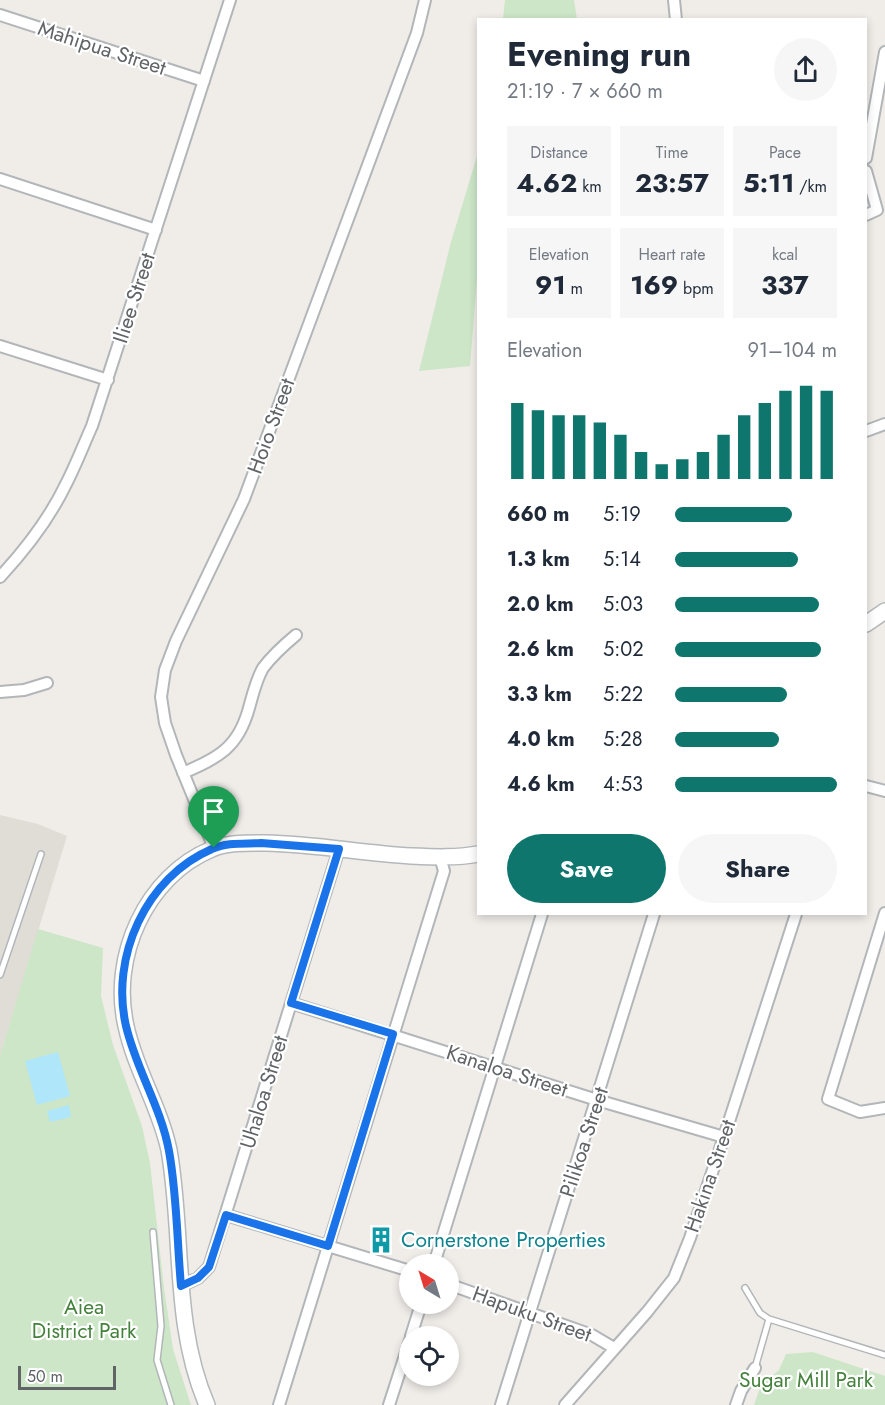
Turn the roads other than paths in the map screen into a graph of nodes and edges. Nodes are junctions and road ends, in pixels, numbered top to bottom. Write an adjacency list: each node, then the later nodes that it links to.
1 (230, 0): 7 (street, Iliee Street)
2 (425, 0): 24 (street, Hoio Street)
3 (674, 0): 5 (street)
4 (0, 15): 7 (street, Mahipua Street)
5 (676, 18)
6 (885, 52): 8 (street)
7 (204, 81): 13 (street, Iliee Street)
8 (867, 153)
9 (867, 174): 11 (street)
10 (0, 179): 13 (street)
11 (881, 209): 12 (street)
12 (867, 215)
13 (156, 230): 15 (street, Iliee Street)
14 (0, 346): 15 (street)
15 (108, 380): 18 (street, Iliee Street)
16 (885, 424): 17 (street)
17 (867, 432)
18 (0, 577)
19 (885, 611): 20 (street)
20 (867, 623)
21 (296, 635): 24 (street)
22 (47, 683): 23 (street)
23 (0, 692)
24 (183, 772): 27 (street, Hoio Street)
25 (867, 786): 26 (street)
26 (885, 791)
27 (214, 848): 28 (street); 49 (street)
28 (339, 849): 31 (street); 38 (street, Uhaloa Street)
29 (41, 854): 37 (lane)
30 (477, 854): 31 (street)
31 (440, 857): 39 (street)
32 (885, 913): 36 (street)
33 (542, 915): 40 (street)
34 (654, 915): 41 (street, Pilikoa Street)
35 (796, 915): 43 (street, Hakina Street)
36 (881, 942): 42 (street)
37 (0, 975)
38 (291, 1003): 39 (street, Kanaloa Street); 44 (street, Uhaloa Street)
39 (393, 1034): 40 (street, Kanaloa Street); 46 (street)
40 (495, 1067): 41 (street, Kanaloa Street); 47 (street)
41 (597, 1100): 43 (street, Kanaloa Street); 52 (street, Pilikoa Street)
42 (885, 1108)
43 (724, 1137): 54 (street, Hakina Street)
44 (226, 1215): 46 (street); 49 (street, Uhaloa Street)
45 (153, 1232): 58 (lane)
46 (328, 1246): 48 (street); 60 (street)
47 (437, 1254)
48 (399, 1268)
49 (181, 1286): 59 (street)
50 (459, 1288): 52 (street, Hapuku Street)
51 (745, 1288): 53 (lane)
52 (530, 1313): 54 (street, Hapuku Street); 62 (street, Pilikoa Street)
53 (770, 1319): 55 (lane); 56 (lane)
54 (614, 1348): 63 (street, Hakina Street)
55 (885, 1355)
56 (755, 1368): 64 (street)
57 (399, 1373): 61 (street)
58 (171, 1405)
59 (207, 1405)
60 (279, 1405)
61 (389, 1405)
62 (501, 1405)
63 (565, 1405)
64 (736, 1405)

